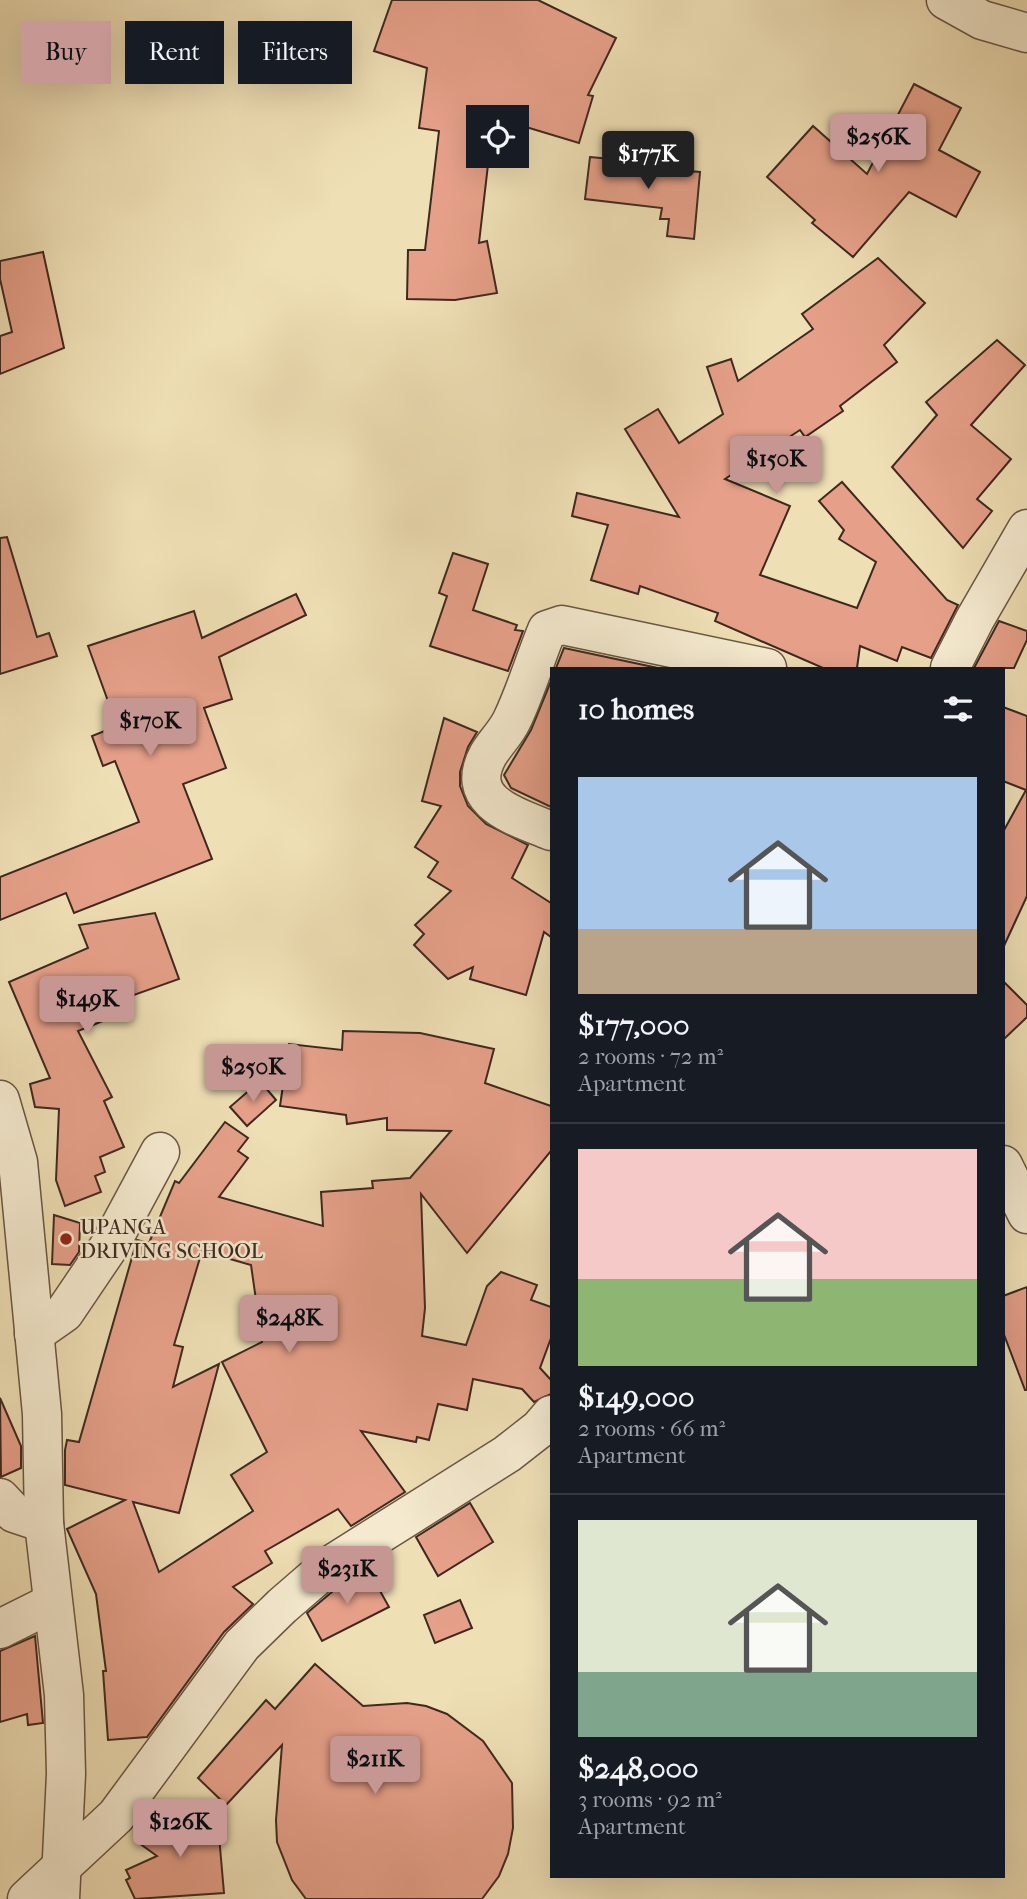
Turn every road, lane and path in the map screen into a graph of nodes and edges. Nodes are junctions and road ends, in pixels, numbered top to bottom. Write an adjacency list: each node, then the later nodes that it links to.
1 (946, 0): 2 (street)
2 (1027, 33)
3 (1027, 529): 5 (street)
4 (762, 667): 6 (street)
5 (951, 667)
6 (550, 831)
7 (0, 1100): 11 (street)
8 (160, 1152): 11 (street)
9 (1005, 1169): 10 (street)
10 (1027, 1214)
11 (34, 1334): 14 (street)
12 (550, 1416): 17 (street)
13 (0, 1498): 14 (street)
14 (44, 1523): 15 (street)
15 (52, 1603): 16 (street); 17 (street)
16 (0, 1629)
17 (62, 1883): 18 (street)
18 (27, 1899)

